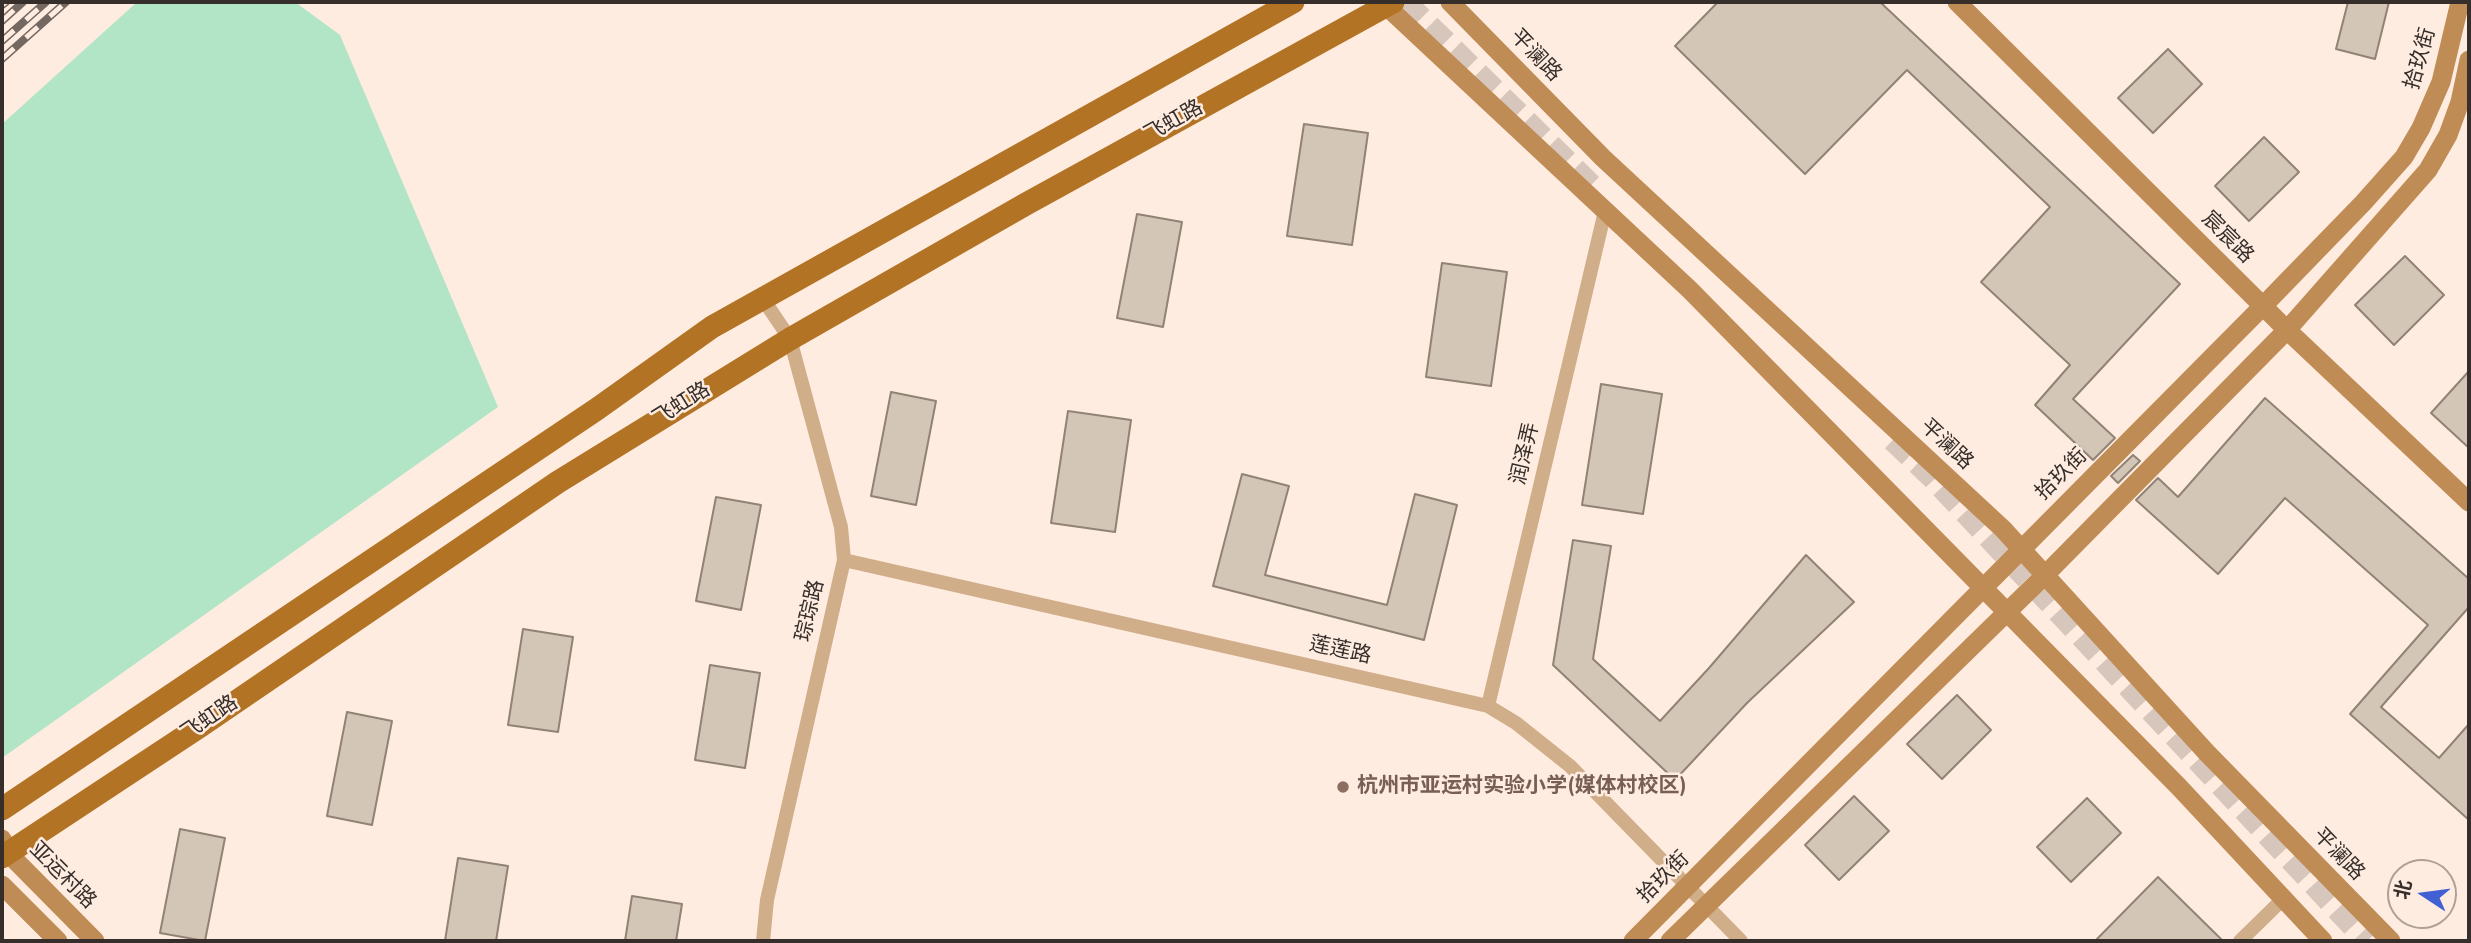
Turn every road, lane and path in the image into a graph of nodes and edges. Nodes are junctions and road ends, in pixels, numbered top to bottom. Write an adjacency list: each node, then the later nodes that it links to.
1 (1293, 2): 10 (main road, 飞虹路)
2 (1450, 2): 15 (main road, 平澜路)
3 (1957, 2): 11 (main road, 宸宸路)
4 (2460, 2): 7 (main road, 拾玖街)
5 (1387, 3): 9 (main road); 13 (main road, 飞虹路)
6 (2469, 60): 8 (main road)
7 (2441, 82): 8 (street); 11 (main road, 拾玖街)
8 (2466, 88): 12 (main road)
9 (1605, 211): 18 (main road); 20 (street, 润泽弄)
10 (764, 299): 13 (street, 琮琮路); 21 (main road, 飞虹路)
11 (2263, 306): 12 (main road, 宸宸路); 15 (main road, 拾玖街)
12 (2287, 330): 14 (main road, 宸宸路); 17 (main road)
13 (790, 338): 16 (street, 琮琮路); 22 (main road, 飞虹路)
14 (2469, 502)
15 (2021, 548): 17 (main road, 平澜路); 18 (main road, 拾玖街)
16 (844, 560): 20 (street, 莲莲路); 29 (street, 琮琮路)
17 (2045, 575): 19 (main road); 35 (main road, 平澜路)
18 (1983, 588): 19 (main road); 24 (main road, 拾玖街)
19 (2007, 612): 25 (main road); 26 (main road)
20 (1488, 706): 24 (street, 莲莲路)
21 (2, 809)
22 (4, 850): 28 (main road, 亚运村路)
23 (2, 885): 27 (main road)
24 (1687, 888): 26 (street, 莲莲路); 30 (main road, 拾玖街)
25 (2283, 899): 33 (street); 34 (main road)
26 (1705, 906): 31 (main road); 32 (street, 莲莲路)
27 (58, 941)
28 (95, 941)
29 (762, 941)
30 (1633, 941)
31 (1670, 941)
32 (1741, 941)
33 (2240, 941)
34 (2323, 941)
35 (2391, 941)

